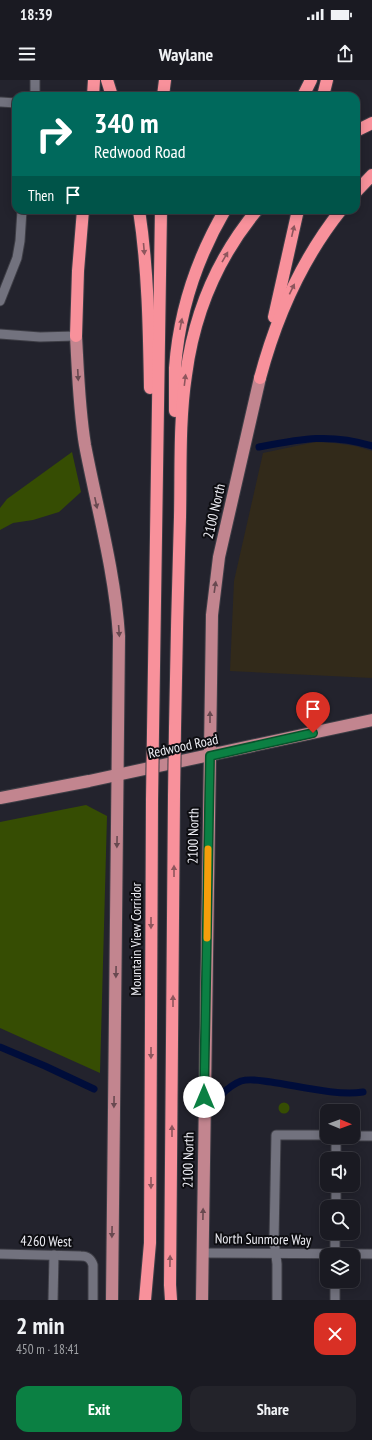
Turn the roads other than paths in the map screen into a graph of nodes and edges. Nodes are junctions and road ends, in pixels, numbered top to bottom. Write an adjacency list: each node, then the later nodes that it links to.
1 (35, 80): 7 (street)
2 (94, 80): 8 (highway)
3 (107, 80): 9 (highway)
4 (165, 80): 10 (highway)
5 (311, 80): 11 (highway)
6 (327, 80): 12 (highway)
7 (35, 92)
8 (93, 92)
9 (111, 92)
10 (164, 92)
11 (305, 92)
12 (324, 92)
13 (0, 102): 14 (street)
14 (12, 103)
15 (372, 122): 16 (highway)
16 (360, 129)
17 (372, 175): 18 (highway)
18 (360, 188)
19 (22, 214): 27 (street)
20 (83, 214): 30 (highway)
21 (140, 214): 32 (highway, one-way to 32)
22 (160, 214): 32 (highway)
23 (224, 214): 33 (highway, one-way to 23)
24 (254, 214): 33 (highway, one-way to 24)
25 (297, 214): 31 (highway, one-way to 25)
26 (338, 214): 31 (highway, one-way to 26)
27 (4, 280): 28 (street)
28 (0, 301)
29 (0, 334): 30 (street)
30 (76, 336): 36 (main road, one-way to 36)
31 (260, 378): 35 (main road, 2100 North, one-way to 31)
32 (155, 577): 52 (highway, Mountain View Corridor, one-way to 52, bridge)
33 (177, 600): 53 (highway, one-way to 33, bridge)
34 (372, 720): 35 (main road, Redwood Road)
35 (210, 756): 36 (main road, Redwood Road); 41 (main road, 2100 North, one-way to 35)
36 (117, 775): 37 (main road, Redwood Road); 51 (main road, one-way to 51)
37 (0, 798)
38 (320, 1135): 42 (street)
39 (360, 1136): 40 (street)
40 (372, 1136)
41 (202, 1253): 42 (street, North Sunmore Way); 54 (main road, 2100 North)
42 (276, 1253): 44 (street, North Sunmore Way); 55 (street)
43 (0, 1254): 47 (street, 4260 West)
44 (320, 1254)
45 (360, 1254): 46 (street, North Sunmore Way)
46 (372, 1254)
47 (54, 1255): 49 (street); 50 (street, 4260 West)
48 (335, 1288): 56 (street)
49 (54, 1300)
50 (93, 1300)
51 (112, 1300)
52 (145, 1300)
53 (171, 1300)
54 (202, 1300)
55 (277, 1300)
56 (335, 1300)

